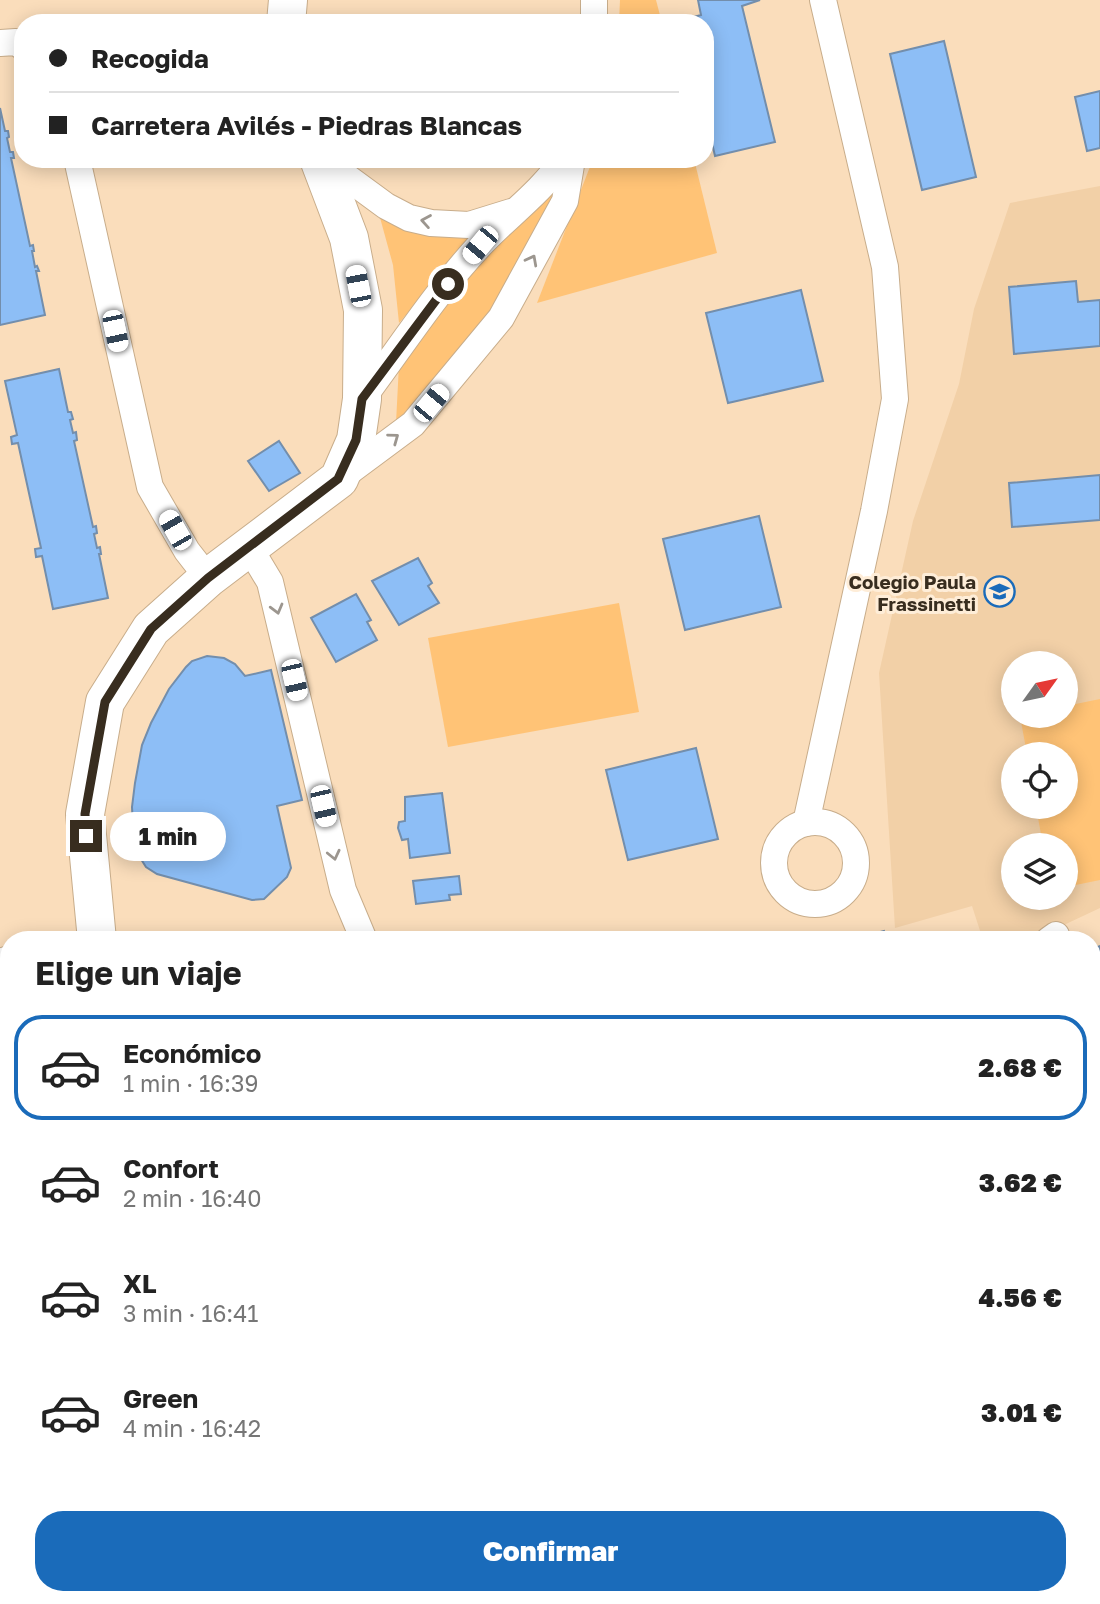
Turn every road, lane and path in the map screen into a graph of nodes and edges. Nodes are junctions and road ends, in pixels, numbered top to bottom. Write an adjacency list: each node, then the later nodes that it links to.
1 (823, 0): 12 (street)
2 (78, 168): 11 (street)
3 (324, 168): 8 (street)
4 (333, 168): 7 (street, one-way to 4)
5 (558, 168): 7 (street)
6 (570, 168): 9 (street, one-way to 6)
7 (516, 210): 8 (street)
8 (362, 399): 9 (street)
9 (338, 479): 10 (street)
10 (249, 547): 11 (street); 14 (street, one-way to 14)
11 (208, 578): 13 (street)
12 (806, 823)
13 (96, 931)
14 (360, 931)

